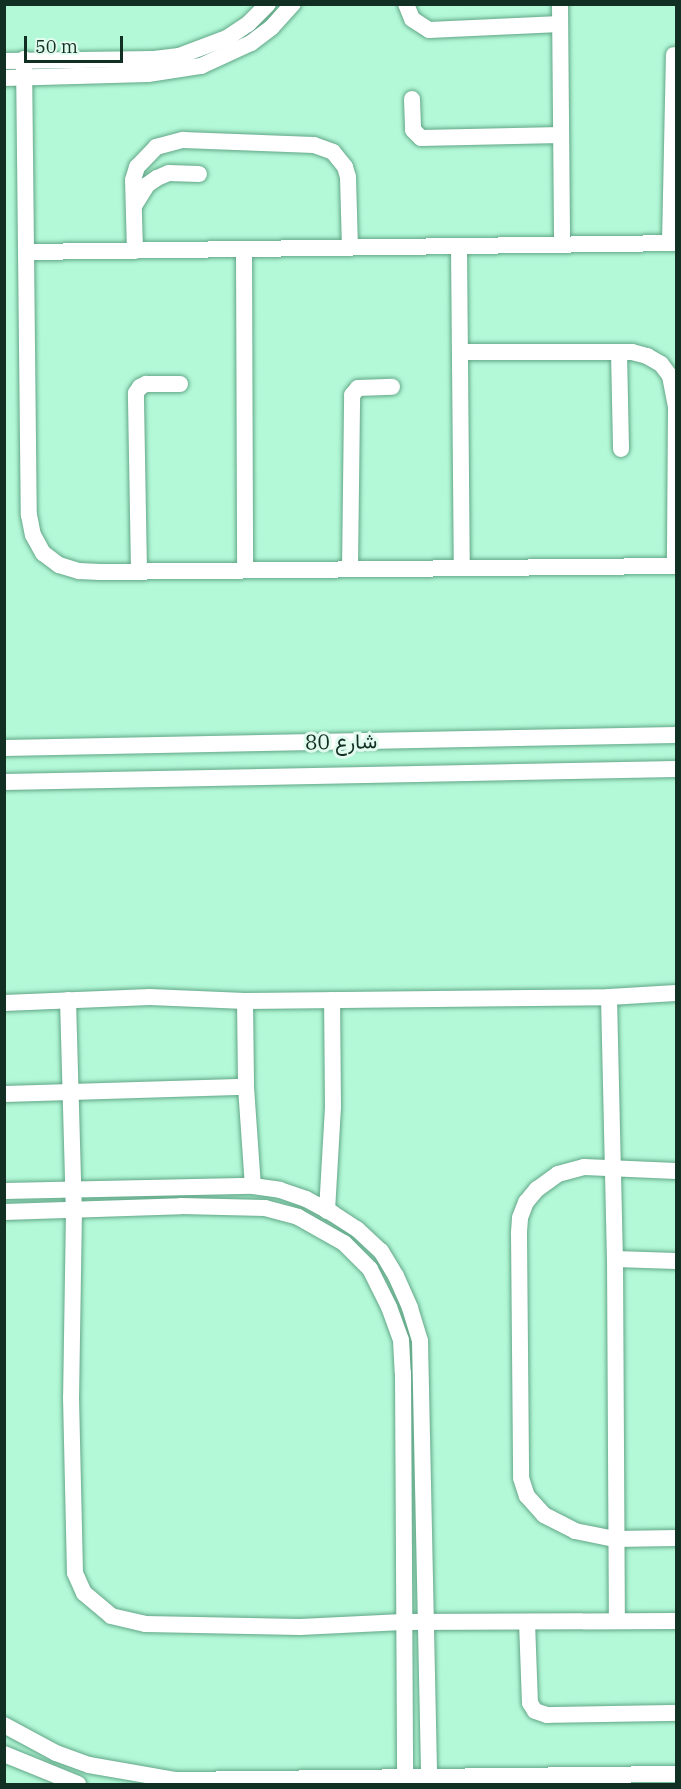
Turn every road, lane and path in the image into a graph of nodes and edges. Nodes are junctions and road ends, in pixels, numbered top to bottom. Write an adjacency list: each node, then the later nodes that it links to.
1 (268, 4): 7 (street)
2 (293, 4): 9 (street)
3 (406, 4): 5 (street)
4 (560, 4): 5 (street)
5 (560, 24): 12 (street)
6 (674, 55): 15 (street)
7 (24, 59): 8 (street); 9 (street)
8 (4, 60)
9 (24, 77): 10 (street); 21 (street)
10 (4, 78)
11 (412, 99): 12 (street)
12 (561, 135): 16 (street)
13 (199, 174): 14 (street)
14 (134, 207): 17 (street); 20 (street)
15 (673, 243): 16 (street)
16 (562, 245): 18 (street)
17 (350, 247): 18 (street); 19 (street)
18 (459, 247): 22 (street)
19 (244, 250): 20 (street); 30 (street)
20 (135, 251): 21 (street)
21 (27, 252): 31 (street)
22 (460, 352): 23 (street); 28 (street)
23 (619, 352): 26 (street); 27 (street)
24 (180, 384): 31 (street)
25 (392, 387): 29 (street)
26 (621, 449)
27 (676, 566): 28 (street)
28 (462, 568): 29 (street)
29 (350, 569): 30 (street)
30 (245, 570): 31 (street)
31 (139, 572)
32 (676, 735): 33 (street, شارع 80)
33 (4, 748)
34 (676, 769): 35 (street, شارع 80)
35 (4, 782)
36 (676, 993): 37 (street)
37 (609, 997): 39 (street); 45 (street)
38 (68, 1000): 40 (street); 41 (street); 43 (street)
39 (332, 1000): 40 (street); 51 (street)
40 (245, 1001): 42 (street)
41 (4, 1003)
42 (246, 1087): 43 (street); 47 (street)
43 (69, 1090): 44 (street); 48 (street)
44 (4, 1094)
45 (612, 1168): 46 (street); 53 (street); 56 (street)
46 (676, 1172)
47 (253, 1186): 48 (street); 51 (street)
48 (73, 1188): 49 (street); 50 (street)
49 (4, 1191)
50 (74, 1210): 52 (street); 59 (street); 59 (street)
51 (327, 1210): 60 (street)
52 (4, 1212)
53 (615, 1259): 54 (street); 56 (street)
54 (676, 1261)
55 (676, 1538): 56 (street)
56 (615, 1539): 57 (street)
57 (617, 1621): 58 (street); 61 (street)
58 (676, 1621)
59 (403, 1622): 60 (street); 67 (street)
60 (427, 1622): 61 (street); 66 (street)
61 (527, 1622): 62 (street)
62 (676, 1713)
63 (4, 1725): 67 (street)
64 (4, 1754): 68 (street)
65 (676, 1774): 66 (street)
66 (429, 1781): 67 (street)
67 (404, 1782)
68 (78, 1785)

